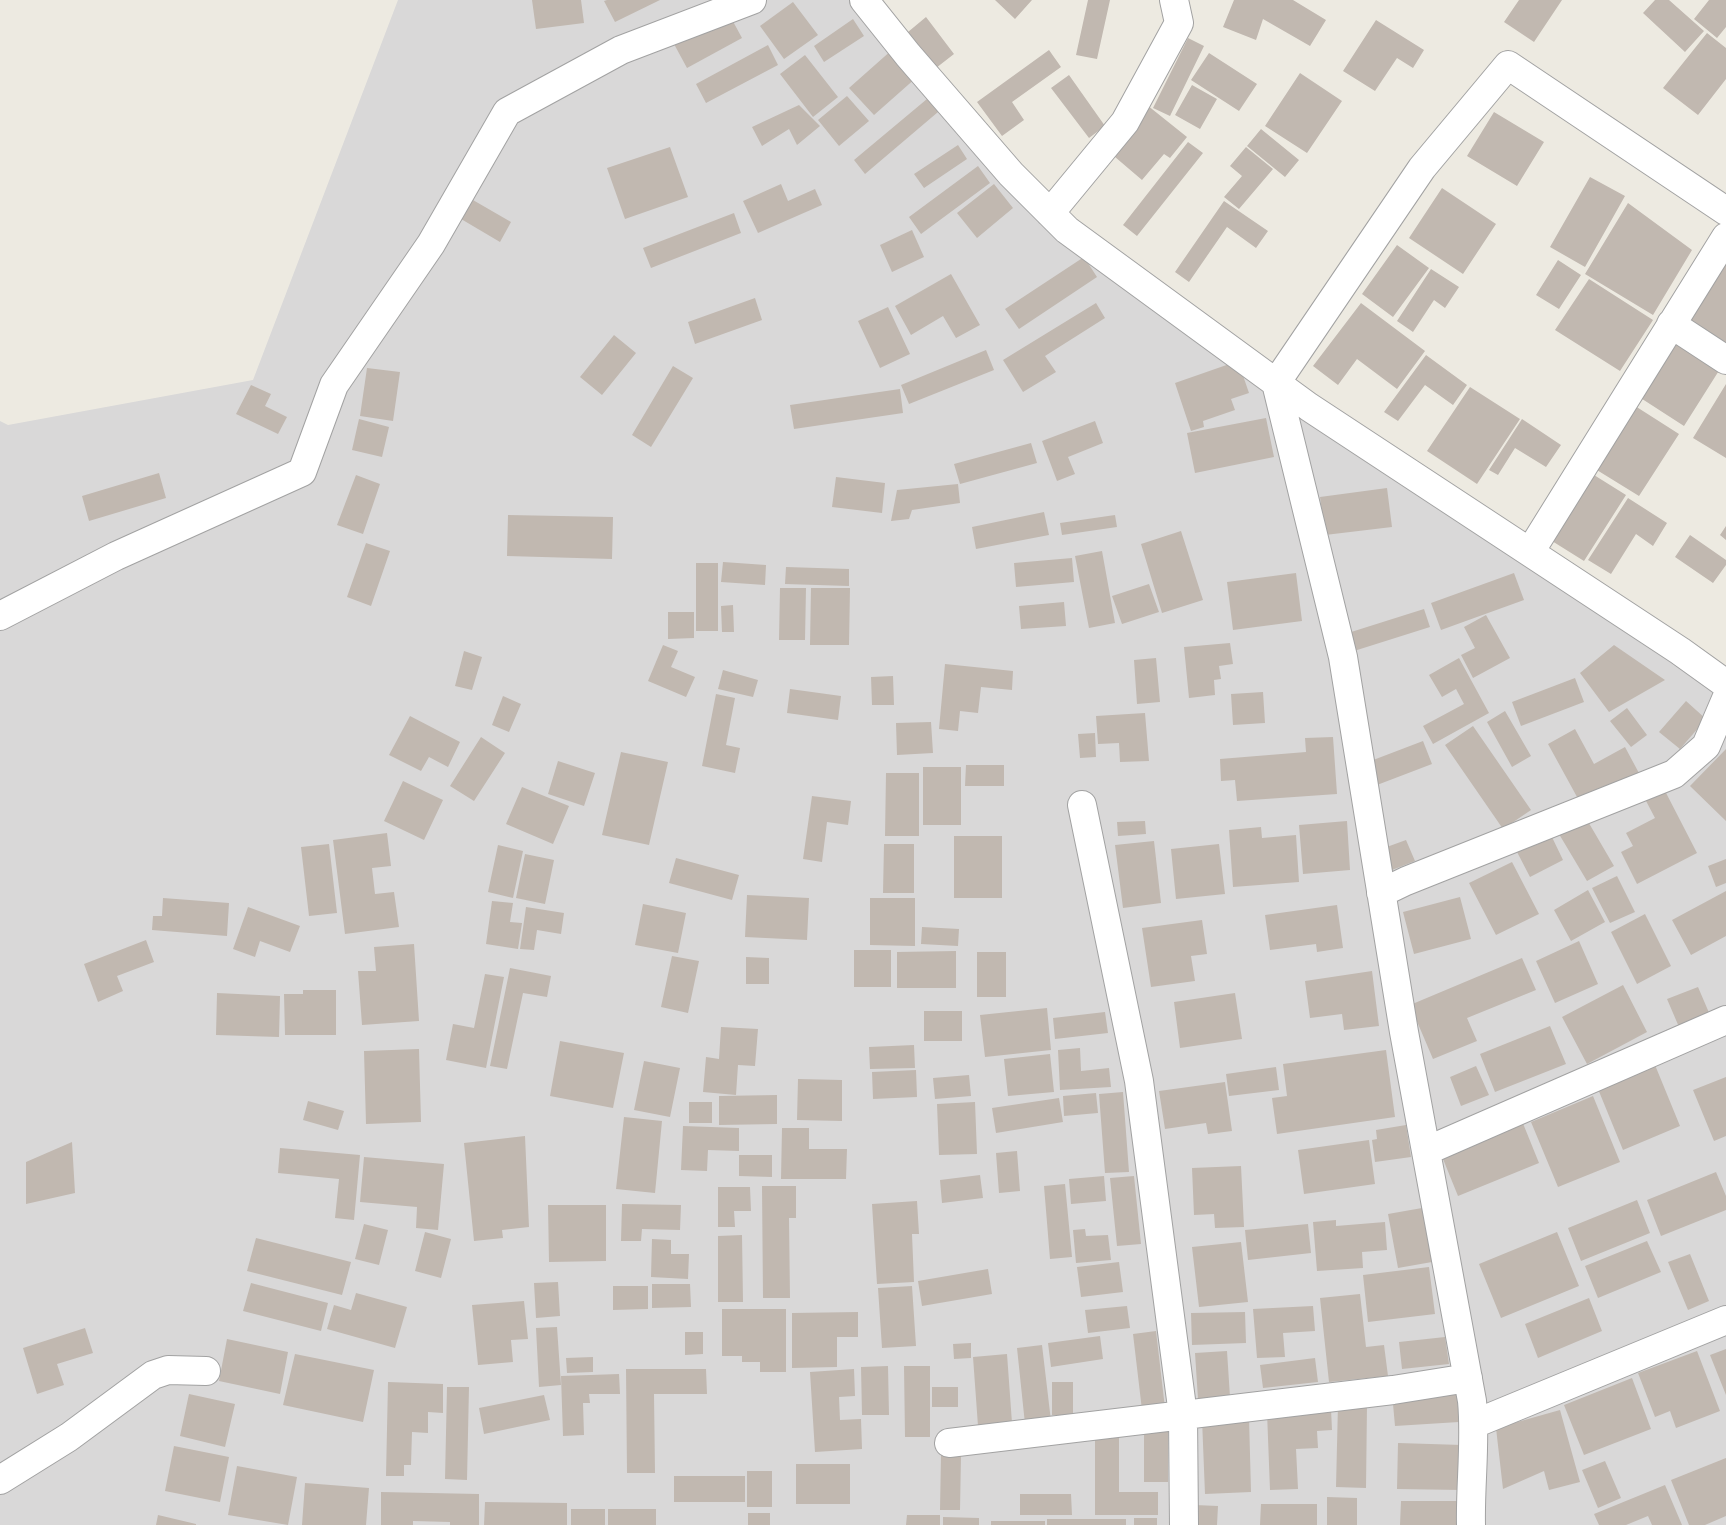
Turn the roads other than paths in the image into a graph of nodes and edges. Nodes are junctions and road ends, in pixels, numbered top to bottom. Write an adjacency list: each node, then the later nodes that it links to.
1 (752, 0): 11 (street)
2 (864, 0): 5 (street)
3 (1174, 0): 5 (street)
4 (1726, 211): 9 (street)
5 (1050, 213): 9 (street)
6 (1726, 237): 7 (street)
7 (1671, 324): 8 (street); 10 (street)
8 (1726, 360)
9 (1276, 383): 10 (street); 15 (street)
10 (1530, 552): 12 (street)
11 (0, 616)
12 (1726, 684)
13 (1726, 699): 15 (street)
14 (1082, 805): 21 (street)
15 (1381, 893): 17 (street)
16 (1726, 1020): 17 (street)
17 (1426, 1151): 20 (street)
18 (1726, 1320): 22 (street)
19 (206, 1371): 24 (street)
20 (1468, 1378): 21 (street); 22 (street)
21 (1183, 1416): 23 (street); 25 (street)
22 (1474, 1424): 26 (street)
23 (949, 1442)
24 (0, 1480)
25 (1184, 1525)
26 (1471, 1525)

